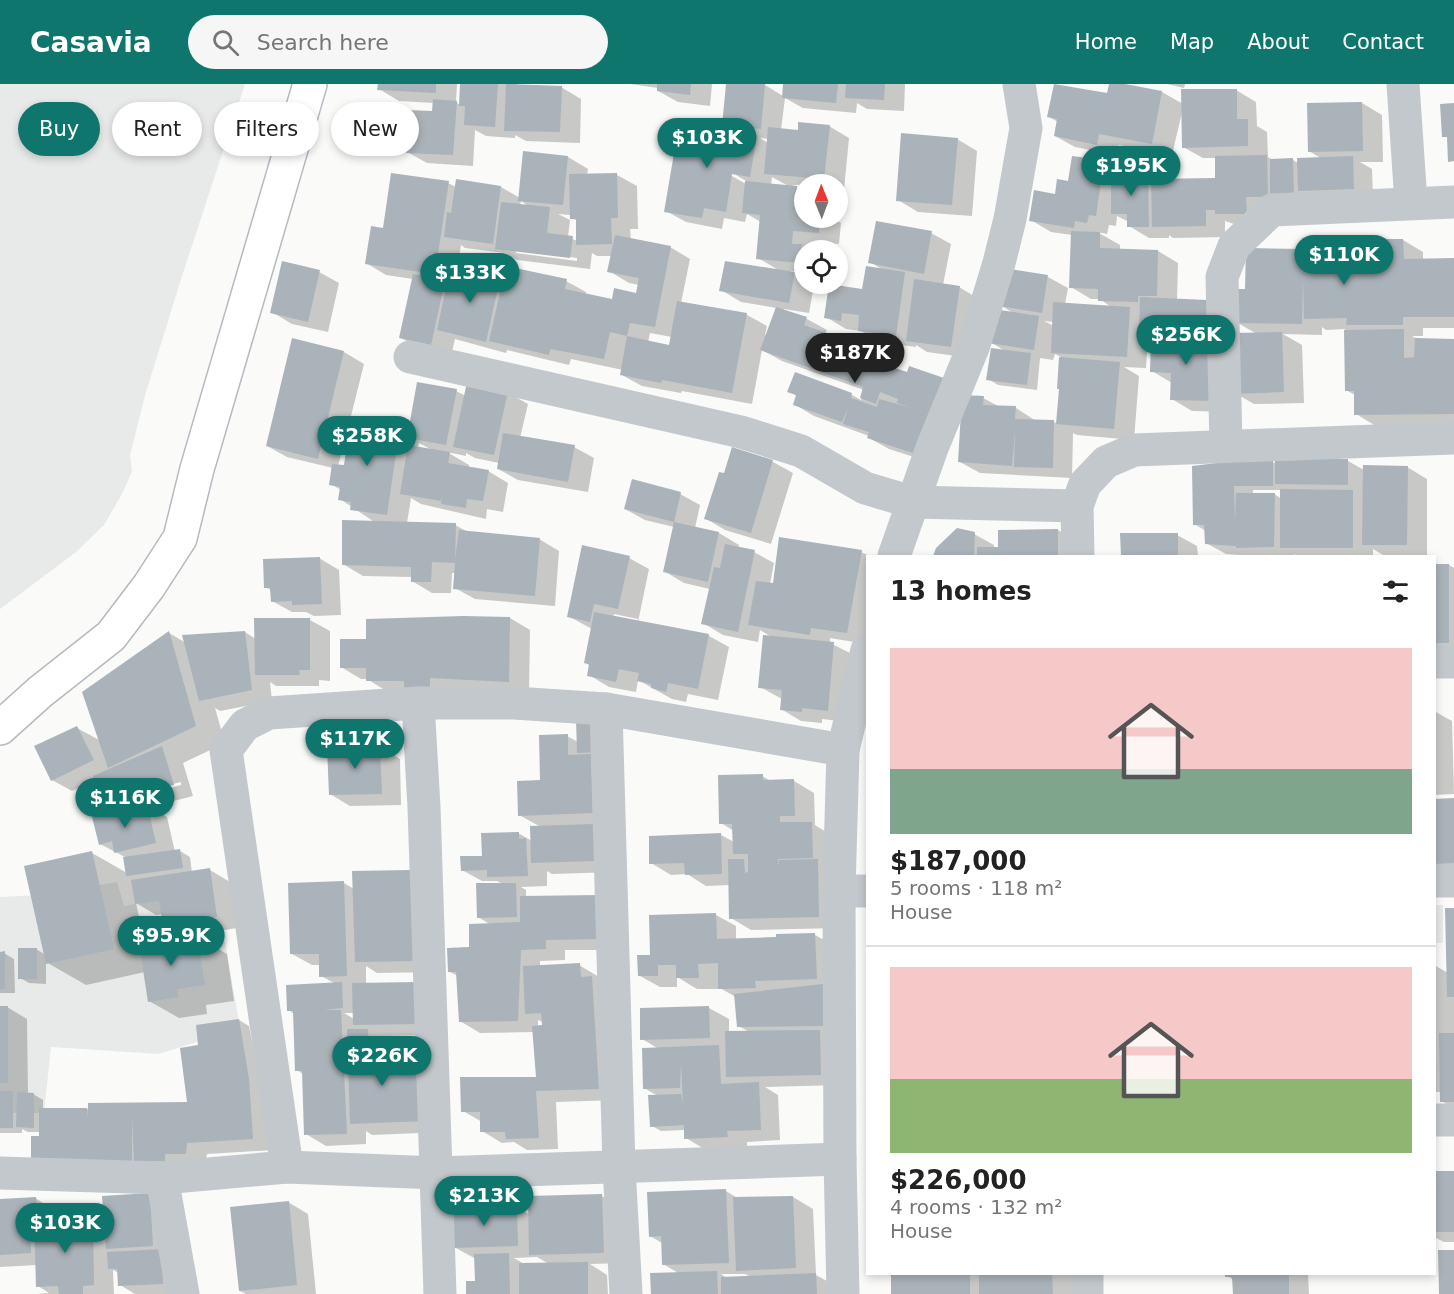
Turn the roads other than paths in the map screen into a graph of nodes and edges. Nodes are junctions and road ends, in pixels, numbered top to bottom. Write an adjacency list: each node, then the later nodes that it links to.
1 (310, 84): 18 (main road)
2 (1019, 84): 9 (street)
3 (1403, 84): 5 (street)
4 (1454, 202): 5 (street)
5 (1411, 203): 8 (street)
6 (410, 357): 9 (street)
7 (1454, 438): 8 (street)
8 (1226, 446): 10 (street)
9 (912, 502): 10 (street); 11 (street)
10 (1077, 506): 12 (street)
11 (894, 555)
12 (1078, 555)
13 (866, 654): 19 (street)
14 (1436, 662): 15 (street)
15 (1454, 662)
16 (418, 703): 17 (street); 26 (street); 29 (street)
17 (606, 709): 19 (street); 27 (street)
18 (0, 728)
19 (843, 750): 22 (street)
20 (1454, 880): 21 (street)
21 (1436, 881)
22 (853, 891): 25 (street)
23 (1436, 1120): 24 (street)
24 (1454, 1120)
25 (840, 1159): 27 (street); 35 (street)
26 (287, 1167): 29 (street); 30 (street)
27 (619, 1167): 29 (street); 34 (street)
28 (0, 1173): 30 (street)
29 (437, 1173): 33 (street)
30 (162, 1179): 32 (street)
31 (1087, 1275): 36 (street)
32 (183, 1294)
33 (440, 1294)
34 (626, 1294)
35 (843, 1294)
36 (1087, 1294)

